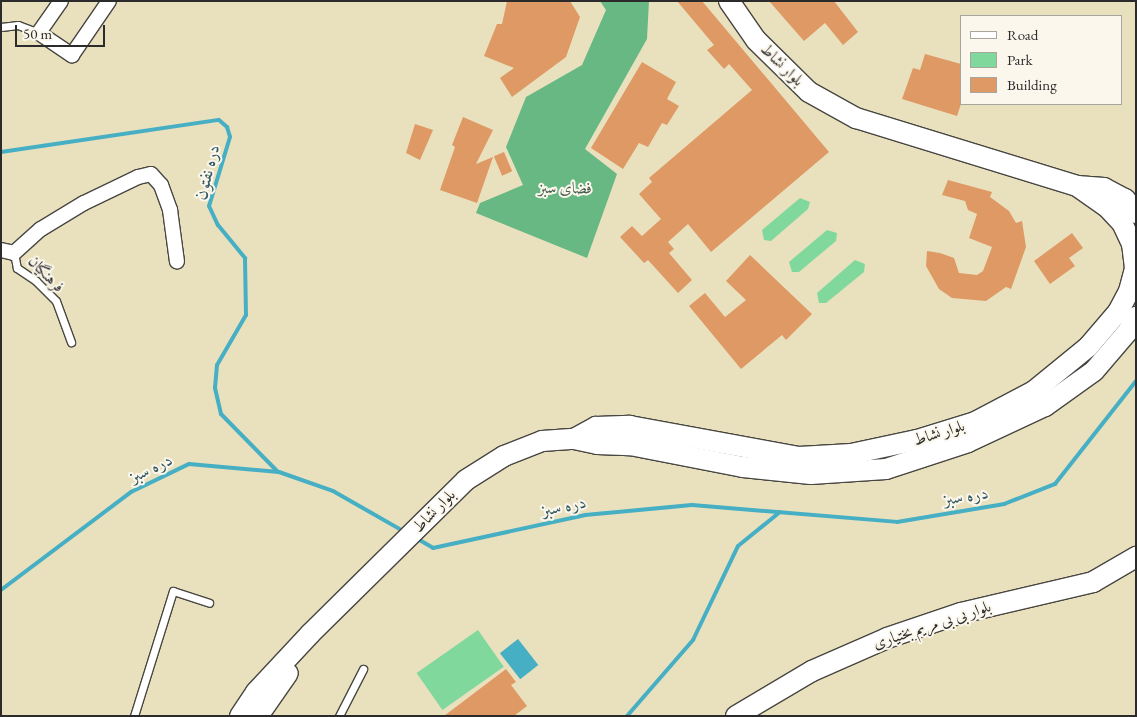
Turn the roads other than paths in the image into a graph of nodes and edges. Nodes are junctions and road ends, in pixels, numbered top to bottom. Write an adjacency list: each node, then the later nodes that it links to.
1 (61, 1): 5 (street)
2 (109, 1): 5 (street)
3 (729, 1): 6 (main road, بلوار نشاط)
4 (1, 28): 5 (lane)
5 (39, 33)
6 (1077, 186): 7 (main road, بلوار نشاط); 12 (main road, بلوار نشاط)
7 (1136, 213)
8 (7, 251): 9 (street); 11 (lane, فرهنگیان)
9 (177, 262)
10 (1136, 318): 12 (main road, بلوار نشاط)
11 (71, 342)
12 (574, 438): 15 (main road, بلوار نشاط)
13 (1136, 557): 21 (main road, بلوار بی بی مریم بختیاری)
14 (209, 603): 17 (lane)
15 (320, 626): 18 (main road, بلوار نشاط); 19 (main road, بلوار نشاط)
16 (363, 669): 20 (lane)
17 (134, 716)
18 (240, 716)
19 (258, 716)
20 (339, 716)
21 (736, 716)

